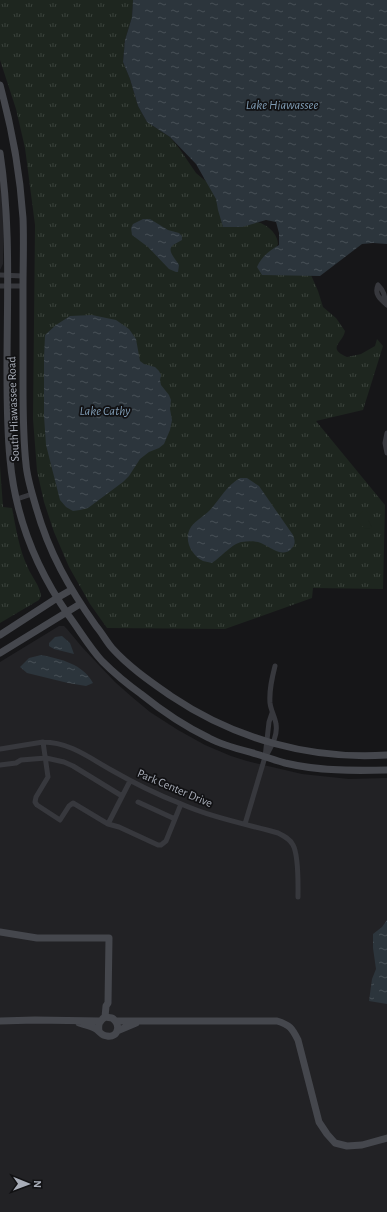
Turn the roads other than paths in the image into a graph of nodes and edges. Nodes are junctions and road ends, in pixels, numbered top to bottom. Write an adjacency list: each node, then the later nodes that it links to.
1 (0, 85): 4 (street, South Hiawassee Road)
2 (0, 153): 3 (street, South Hiawassee Road)
3 (4, 275): 4 (street); 5 (street, South Hiawassee Road)
4 (23, 276): 6 (street, South Hiawassee Road)
5 (4, 286): 6 (street); 10 (street, South Hiawassee Road)
6 (23, 286): 9 (street, South Hiawassee Road)
7 (387, 433): 8 (street)
8 (387, 453)
9 (32, 494): 10 (street); 11 (street, South Hiawassee Road)
10 (17, 499): 12 (street, South Hiawassee Road)
11 (71, 590): 12 (street); 13 (street, South Hiawassee Road)
12 (57, 598): 14 (street, South Hiawassee Road); 15 (street)
13 (80, 604): 14 (street); 19 (street, South Hiawassee Road)
14 (66, 611): 16 (street); 22 (street, South Hiawassee Road)
15 (0, 635)
16 (0, 653)
17 (275, 666): 19 (street)
18 (43, 742): 20 (street, Park Center Drive); 23 (street); 26 (street, Park Center Drive)
19 (270, 742): 21 (street, South Hiawassee Road); 22 (street)
20 (0, 749)
21 (387, 755)
22 (265, 757): 25 (street, South Hiawassee Road); 32 (street)
23 (46, 758): 24 (street); 27 (street); 31 (street)
24 (0, 765)
25 (387, 770)
26 (130, 781): 27 (street); 29 (street, Park Center Drive)
27 (122, 796): 31 (street)
28 (138, 802): 30 (street)
29 (181, 804): 30 (street); 32 (street, Park Center Drive)
30 (175, 819): 31 (street)
31 (108, 824)
32 (245, 824): 33 (street, Park Center Drive)
33 (298, 897)
34 (0, 932): 35 (street)
35 (108, 1003): 36 (street); 37 (street)
36 (102, 1019): 37 (street); 39 (street); 41 (street)
37 (114, 1019): 40 (street); 42 (street)
38 (0, 1021): 39 (street)
39 (75, 1021): 41 (street)
40 (142, 1021): 42 (street); 43 (street)
41 (99, 1031): 42 (street)
42 (118, 1031)
43 (387, 1138)

